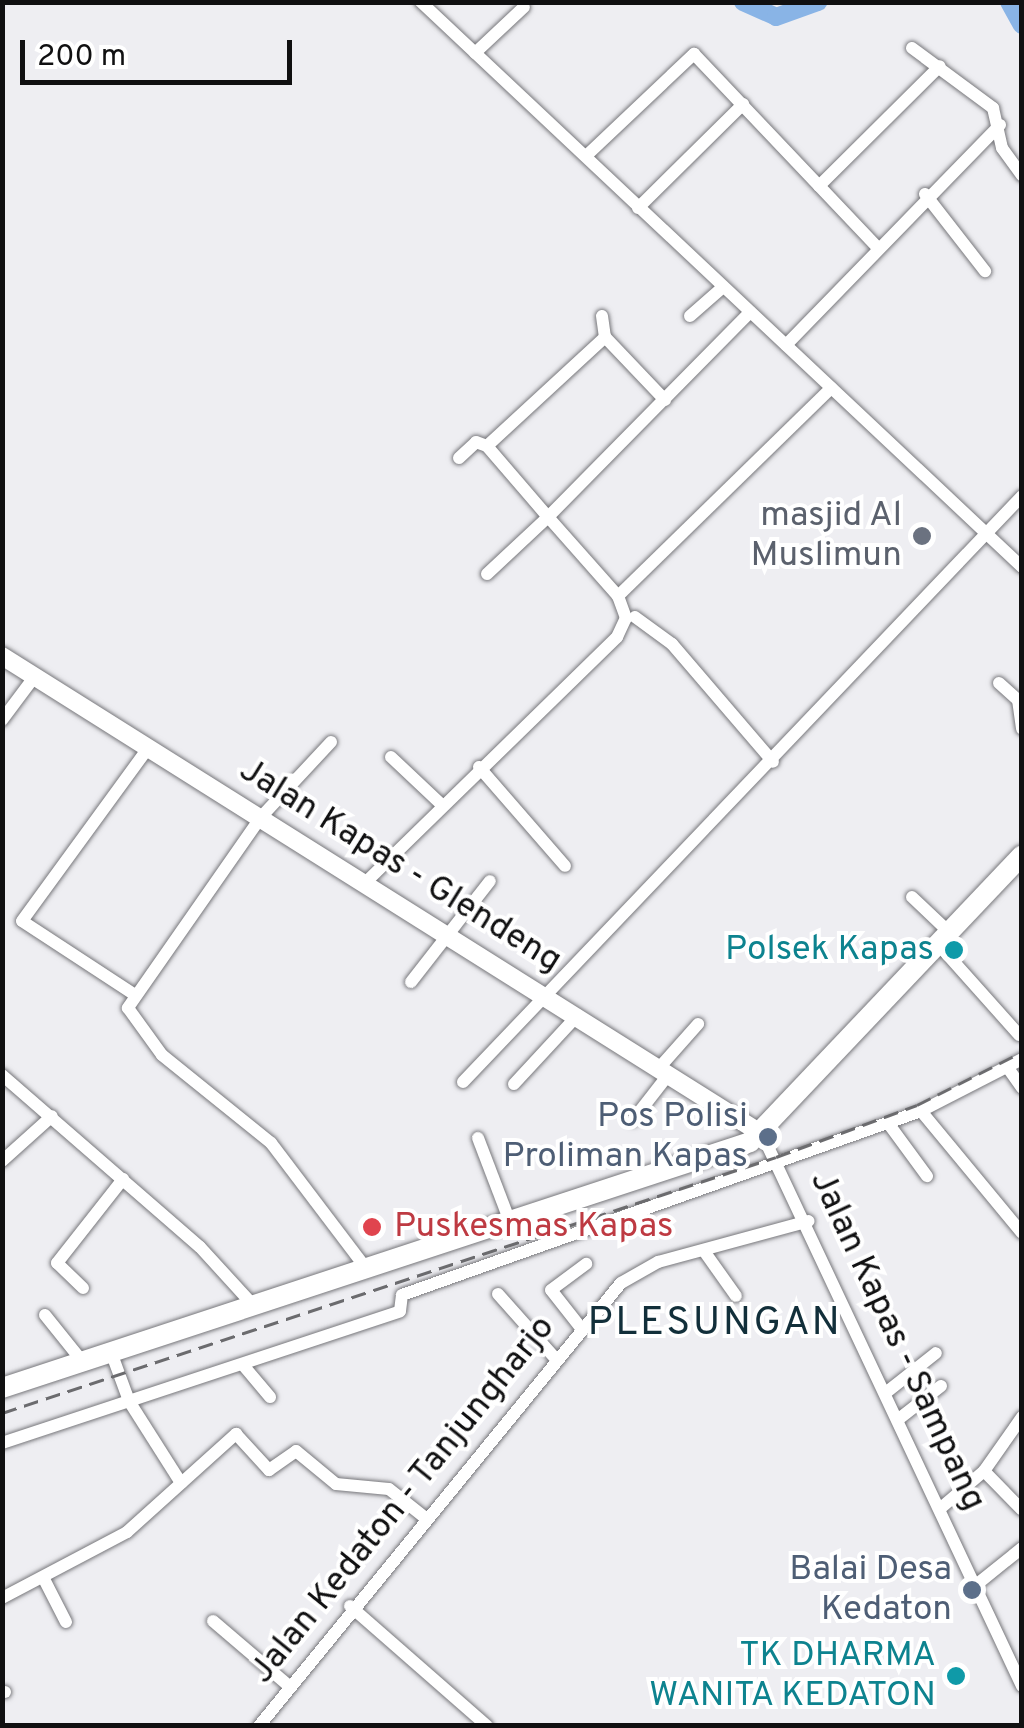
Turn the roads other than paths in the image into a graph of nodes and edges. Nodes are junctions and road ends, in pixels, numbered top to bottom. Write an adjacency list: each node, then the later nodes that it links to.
1 (426, 4): 4 (street)
2 (524, 7): 4 (street)
3 (912, 48): 5 (street)
4 (475, 53): 8 (street)
5 (940, 66): 7 (street); 10 (street)
6 (743, 104): 8 (street); 10 (street); 12 (street)
7 (1000, 124): 9 (street); 11 (street)
8 (586, 156): 12 (street)
9 (1022, 176)
10 (819, 186): 13 (street)
11 (925, 194): 13 (street); 14 (street)
12 (638, 208): 15 (street)
13 (876, 244): 20 (street)
14 (985, 271)
15 (724, 287): 16 (street); 18 (street)
16 (750, 312): 20 (street); 22 (street)
17 (602, 316): 19 (street)
18 (690, 316)
19 (605, 337): 22 (street); 23 (street)
20 (786, 346): 21 (street)
21 (831, 388): 27 (street); 30 (street)
22 (665, 400): 26 (street)
23 (487, 446): 24 (street); 26 (street)
24 (459, 458)
25 (1022, 496): 27 (street)
26 (548, 518): 29 (street); 30 (street)
27 (989, 538): 28 (street); 41 (street)
28 (1022, 567)
29 (487, 574)
30 (621, 600): 31 (street); 32 (street)
31 (635, 616): 32 (street); 41 (street)
32 (624, 629): 42 (street)
33 (2, 656): 34 (main road, Jalan Kapas - Glendeng)
34 (35, 676): 36 (street); 39 (main road, Jalan Kapas - Glendeng)
35 (999, 683): 37 (street)
36 (2, 720)
37 (1022, 729)
38 (331, 742): 44 (street)
39 (149, 747): 44 (main road, Jalan Kapas - Glendeng); 53 (street)
40 (392, 757): 43 (street)
41 (774, 762): 54 (street)
42 (480, 767): 43 (street); 46 (street)
43 (442, 806): 48 (street)
44 (261, 817): 48 (main road, Jalan Kapas - Glendeng); 53 (street)
45 (1022, 855): 51 (highway)
46 (565, 866)
47 (490, 881): 50 (street)
48 (366, 882): 50 (main road, Jalan Kapas - Glendeng)
49 (912, 896): 51 (street)
50 (449, 934): 52 (street); 54 (main road, Jalan Kapas - Glendeng)
51 (944, 938): 57 (street); 69 (highway)
52 (412, 982)
53 (132, 992): 80 (street)
54 (547, 996): 55 (main road, Jalan Kapas - Glendeng); 62 (street)
55 (578, 1015): 60 (main road, Jalan Kapas - Glendeng); 63 (street)
56 (698, 1024): 60 (street)
57 (1019, 1035)
58 (1022, 1059): 59 (street)
59 (1008, 1068): 64 (street); 65 (street)
60 (664, 1071): 67 (street); 69 (main road, Jalan Kapas - Glendeng)
61 (2, 1075): 66 (street)
62 (463, 1082)
63 (514, 1084)
64 (1022, 1088)
65 (921, 1111): 68 (street); 77 (street)
66 (52, 1116): 71 (street); 74 (street)
67 (633, 1120)
68 (888, 1123): 72 (street); 73 (street)
69 (762, 1134): 72 (street, Jalan Kapas - Sampang); 75 (highway)
70 (478, 1138): 75 (street)
71 (2, 1161)
72 (779, 1162): 76 (street, Jalan Kapas - Sampang); 91 (street)
73 (927, 1176)
74 (123, 1179): 81 (street); 84 (street)
75 (509, 1219): 80 (highway)
76 (809, 1221): 78 (street, Jalan Kedaton - Tanjungharjo); 94 (street, Jalan Kapas - Sampang)
77 (1022, 1233)
78 (704, 1251): 83 (street); 86 (street, Jalan Kedaton - Tanjungharjo)
79 (586, 1264): 86 (street)
80 (366, 1268): 84 (highway)
81 (83, 1288)
82 (498, 1294): 89 (street)
83 (736, 1296)
84 (252, 1304): 87 (highway)
85 (45, 1315): 90 (street)
86 (581, 1328): 89 (street, Jalan Kedaton - Tanjungharjo)
87 (111, 1352): 90 (highway); 96 (street)
88 (936, 1353): 94 (street)
89 (555, 1358): 104 (street, Jalan Kedaton - Tanjungharjo)
90 (82, 1361): 93 (highway)
91 (243, 1365): 95 (street); 96 (street)
92 (941, 1386): 98 (street)
93 (2, 1388)
94 (888, 1391): 98 (street, Jalan Kapas - Sampang)
95 (270, 1397)
96 (129, 1401): 99 (street); 101 (street)
97 (1022, 1417): 100 (street)
98 (900, 1418): 102 (street, Jalan Kapas - Sampang)
99 (2, 1443)
100 (984, 1471): 102 (street); 103 (street)
101 (181, 1483): 104 (street); 106 (street)
102 (942, 1506): 107 (street, Jalan Kapas - Sampang)
103 (1022, 1510)
104 (423, 1516): 109 (street, Jalan Kedaton - Tanjungharjo)
105 (1022, 1548): 107 (street)
106 (45, 1581): 108 (street); 111 (street)
107 (976, 1584): 113 (street, Jalan Kapas - Sampang)
108 (2, 1598)
109 (350, 1606): 112 (street, Jalan Kedaton - Tanjungharjo); 115 (street)
110 (213, 1621): 112 (street)
111 (66, 1622)
112 (289, 1686): 114 (street, Jalan Kedaton - Tanjungharjo)
113 (1022, 1686)
114 (260, 1726)
115 (486, 1726)

